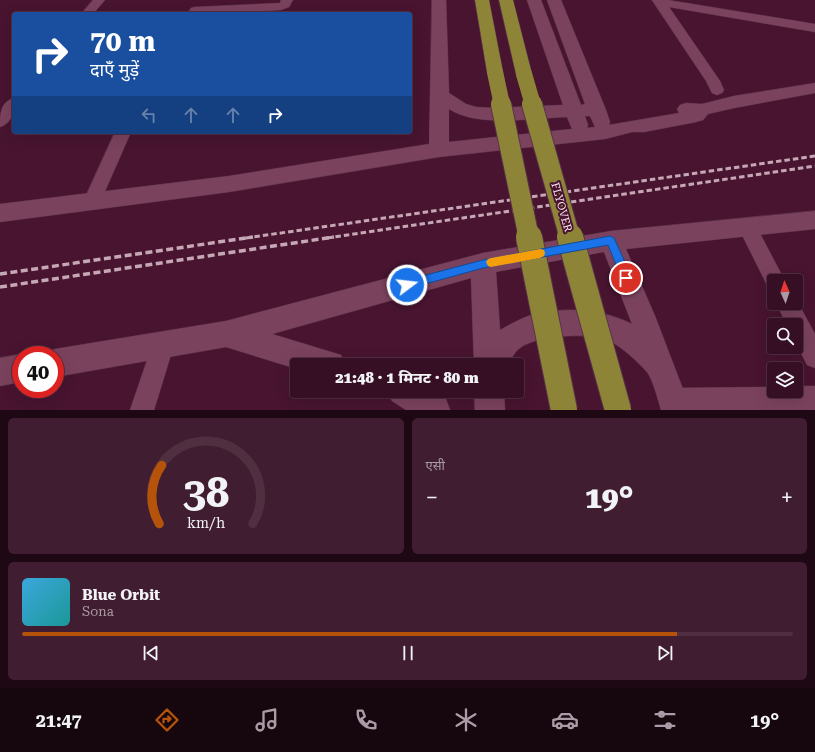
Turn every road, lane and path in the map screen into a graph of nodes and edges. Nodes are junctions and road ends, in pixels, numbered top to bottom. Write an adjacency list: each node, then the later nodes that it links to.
1 (99, 0): 10 (street)
2 (205, 0): 11 (street)
3 (287, 0): 12 (street)
4 (439, 0): 16 (street)
5 (482, 0): 50 (highway, bridge)
6 (506, 0): 51 (highway, FLYOVER, bridge)
7 (534, 0): 19 (street)
8 (554, 0): 18 (street)
9 (659, 1): 13 (street); 15 (street)
10 (89, 12)
11 (194, 12)
12 (205, 12)
13 (815, 28)
14 (815, 88): 21 (street)
15 (717, 90)
16 (440, 95): 19 (street); 24 (street)
17 (12, 106): 20 (street)
18 (597, 110): 19 (street); 21 (street)
19 (575, 112): 23 (street)
20 (0, 122)
21 (605, 132): 23 (street)
22 (122, 134): 25 (street)
23 (583, 135): 24 (street)
24 (439, 150): 25 (street)
25 (93, 200): 26 (street)
26 (0, 213)
27 (815, 220): 28 (street)
28 (747, 227): 29 (street); 31 (street)
29 (610, 240): 30 (street); 40 (street)
30 (483, 264): 33 (street); 37 (street)
31 (771, 274)
32 (791, 310): 35 (street)
33 (226, 334): 34 (street); 36 (street)
34 (163, 344): 39 (street); 47 (street)
35 (815, 357)
36 (307, 358)
37 (489, 358)
38 (494, 358): 40 (street)
39 (64, 361)
40 (660, 365): 46 (street)
41 (12, 370): 42 (street)
42 (0, 372)
43 (414, 398): 48 (street)
44 (489, 398): 49 (street)
45 (815, 398): 46 (street)
46 (675, 405)
47 (142, 410)
48 (435, 410)
49 (490, 410)
50 (564, 410)
51 (618, 410)

